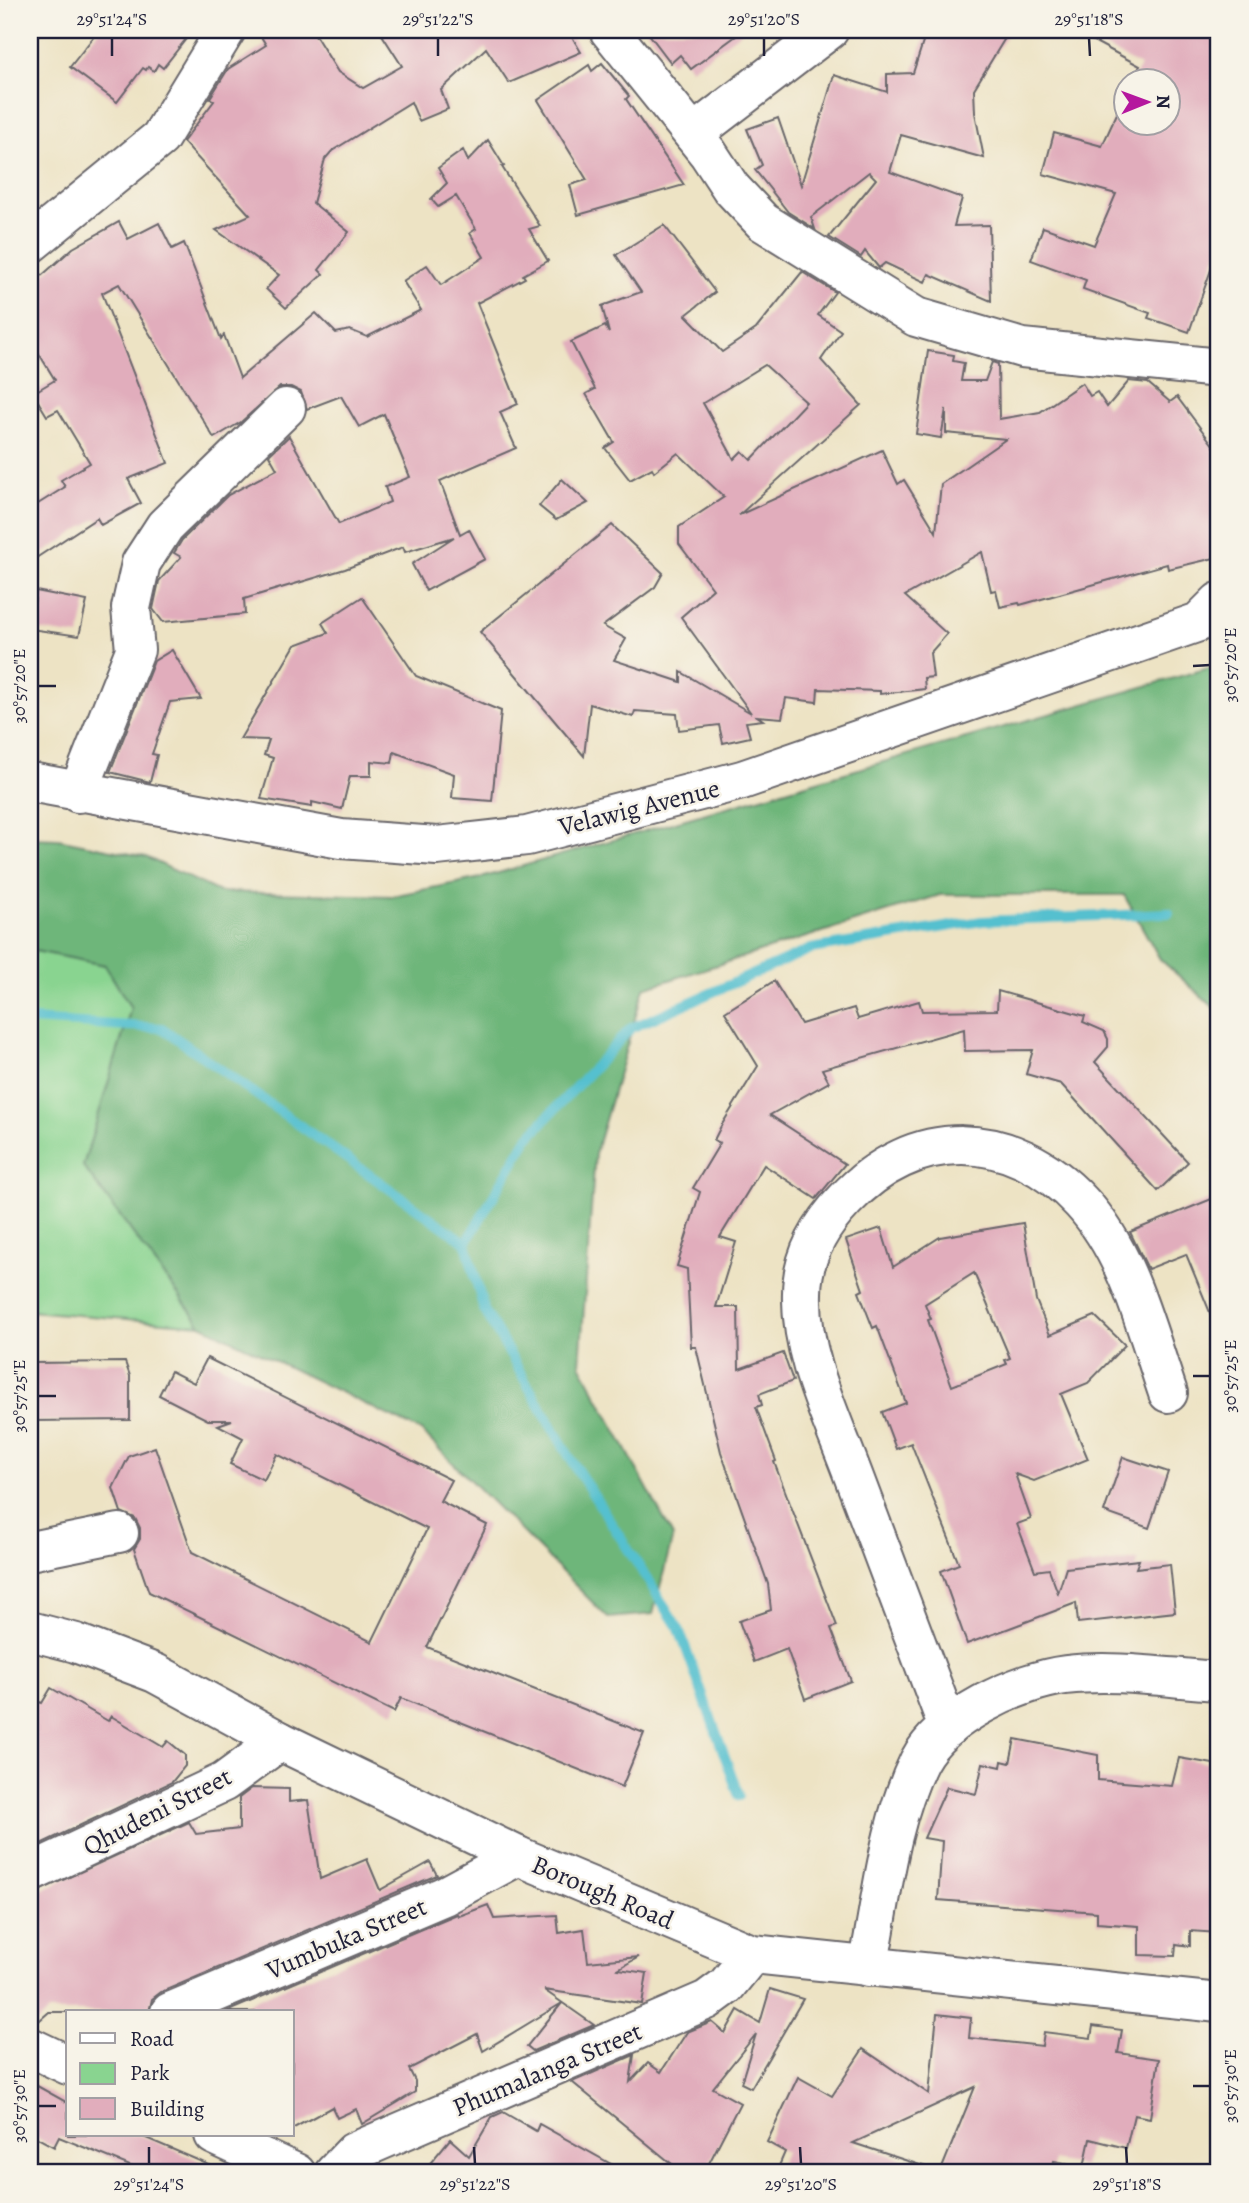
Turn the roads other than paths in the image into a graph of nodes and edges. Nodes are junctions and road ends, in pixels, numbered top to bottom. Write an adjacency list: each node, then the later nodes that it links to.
1 (226, 30): 5 (street)
2 (609, 30): 4 (street)
3 (829, 30): 4 (street)
4 (693, 134): 6 (street)
5 (30, 244)
6 (1219, 368)
7 (286, 408): 10 (street)
8 (1219, 602): 10 (street, Velawig Avenue)
9 (30, 782): 10 (street, Velawig Avenue)
10 (78, 793)
11 (1168, 1392): 16 (street)
12 (119, 1532): 13 (street)
13 (30, 1550)
14 (30, 1631): 17 (street, Borough Road)
15 (1219, 1681): 16 (street)
16 (948, 1727): 21 (street)
17 (280, 1741): 18 (street, Borough Road); 19 (street, Qhudeni Street)
18 (518, 1856): 20 (street, Borough Road); 23 (street, Vumbuka Street)
19 (30, 1873)
20 (751, 1954): 21 (street, Borough Road); 28 (street, Phumalanga Street)
21 (869, 1967): 22 (street, Borough Road)
22 (1219, 2003)
23 (175, 2010)
24 (30, 2047): 25 (street)
25 (66, 2064)
26 (216, 2136): 27 (street)
27 (296, 2173)
28 (334, 2173)

